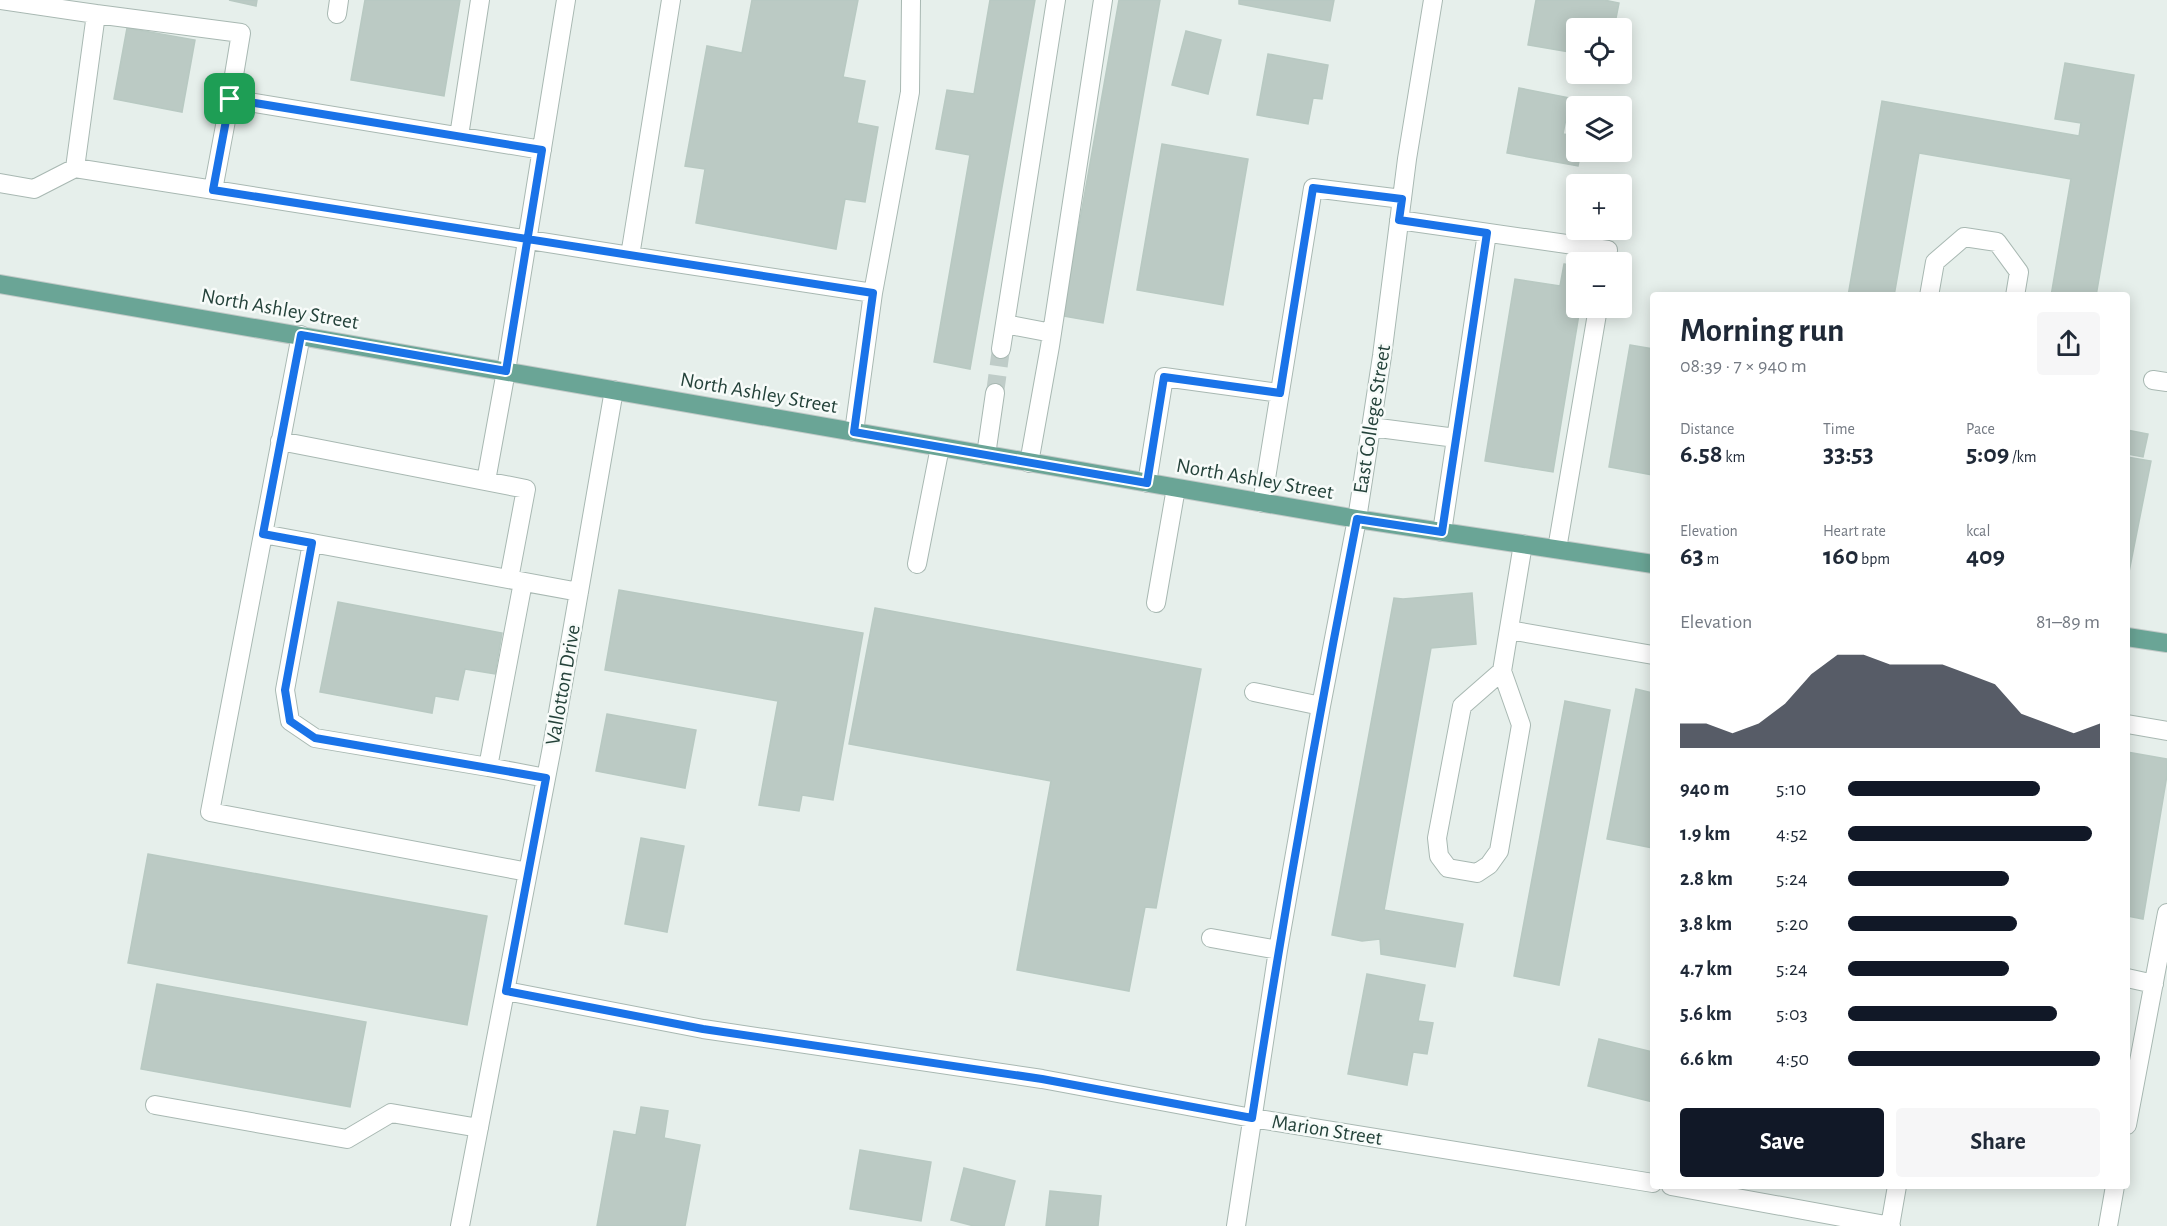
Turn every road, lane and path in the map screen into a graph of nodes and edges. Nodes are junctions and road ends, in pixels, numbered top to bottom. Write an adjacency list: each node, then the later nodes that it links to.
1 (0, 0): 9 (street)
2 (480, 0): 11 (street)
3 (566, 0): 12 (street)
4 (671, 0): 21 (street)
5 (911, 0): 25 (street)
6 (1056, 0): 27 (street)
7 (1103, 0): 28 (street)
8 (1432, 0): 16 (street, East College Street)
9 (96, 14): 10 (street); 13 (street)
10 (230, 99): 11 (street); 15 (street)
11 (459, 136): 12 (street)
12 (542, 150): 19 (street)
13 (75, 168): 14 (street); 15 (street)
14 (0, 183)
15 (213, 190): 19 (street)
16 (1402, 199): 17 (street, East College Street); 34 (street)
17 (1399, 220): 18 (street); 35 (street, East College Street)
18 (1487, 233): 20 (street); 37 (street)
19 (527, 240): 21 (street); 31 (street)
20 (1608, 252)
21 (630, 256): 25 (street)
22 (0, 284): 29 (main road, North Ashley Street)
23 (1930, 292): 24 (street)
24 (2016, 292)
25 (873, 293): 36 (street)
26 (1596, 318): 51 (street)
27 (1005, 324): 28 (street); 30 (street)
28 (1052, 333): 41 (street)
29 (301, 335): 31 (main road, North Ashley Street); 38 (street)
30 (1001, 350)
31 (506, 371): 32 (main road, North Ashley Street); 42 (street)
32 (614, 390): 36 (main road, North Ashley Street); 55 (street, Vallotton Drive)
33 (995, 393): 40 (street)
34 (1280, 393): 43 (street); 45 (street)
35 (1371, 427): 37 (street); 46 (street, East College Street)
36 (854, 432): 39 (main road, North Ashley Street)
37 (1456, 438): 47 (street)
38 (280, 441): 42 (street); 48 (street)
39 (940, 447): 40 (main road, North Ashley Street); 52 (street)
40 (986, 455): 41 (main road, North Ashley Street)
41 (1029, 462): 43 (main road, North Ashley Street)
42 (486, 481): 54 (street)
43 (1147, 483): 44 (main road, North Ashley Street)
44 (1176, 488): 45 (main road, North Ashley Street); 56 (street)
45 (1262, 503): 46 (main road, North Ashley Street)
46 (1357, 519): 47 (main road, North Ashley Street); 63 (street, East College Street)
47 (1442, 532): 50 (main road, North Ashley Street)
48 (263, 534): 49 (street); 68 (street)
49 (312, 543): 54 (street); 66 (street)
50 (1523, 544): 51 (main road, North Ashley Street); 57 (street)
51 (1557, 549): 53 (main road, North Ashley Street)
52 (917, 564)
53 (1650, 564)
54 (516, 580): 55 (street); 66 (street)
55 (579, 592): 67 (street, Vallotton Drive)
56 (1156, 603)
57 (1509, 630): 60 (street); 61 (street)
58 (2130, 637): 59 (main road)
59 (2167, 643)
60 (1650, 654)
61 (1502, 671): 61 (street)
62 (1254, 692): 63 (street)
63 (1321, 706): 71 (street, East College Street)
64 (2130, 725): 65 (street)
65 (2167, 731)
66 (488, 767): 67 (street)
67 (546, 778): 68 (street, Vallotton Drive)
68 (528, 872): 74 (street, Vallotton Drive)
69 (2167, 913): 73 (street)
70 (1211, 938): 71 (street)
71 (1278, 950): 77 (street, East College Street)
72 (2130, 979): 73 (street)
73 (2154, 984): 76 (street)
74 (506, 991): 77 (street, Marion Street); 78 (street, Vallotton Drive)
75 (155, 1105): 78 (street)
76 (2130, 1109)
77 (1252, 1118): 79 (street, Marion Street); 84 (street, East College Street)
78 (479, 1128): 83 (street, Vallotton Drive)
79 (1650, 1183)
80 (1688, 1189): 85 (street)
81 (1897, 1189): 85 (street)
82 (2114, 1189): 86 (street)
83 (460, 1226)
84 (1236, 1226)
85 (1891, 1226)
86 (2108, 1226)

